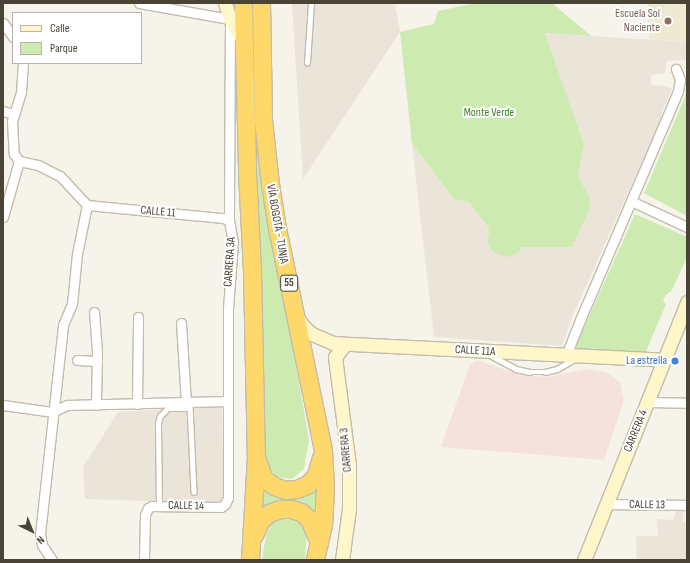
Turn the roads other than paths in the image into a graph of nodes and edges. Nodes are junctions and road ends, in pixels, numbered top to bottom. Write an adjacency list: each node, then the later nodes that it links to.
1 (139, 3): 6 (street)
2 (226, 3): 6 (street, CARRERA 3A)
3 (243, 3): 9 (highway, VÍA BOGOTÁ - TUNJA)
4 (261, 3): 23 (highway, VÍA BOGOTÁ - TUNJA / 55)
5 (311, 3): 10 (lane)
6 (230, 19): 9 (street, CARRERA 3A); 19 (street, CARRERA 3A)
7 (3, 23): 8 (street)
8 (12, 36)
9 (244, 41): 42 (highway, VÍA BOGOTÁ - TUNJA)
10 (307, 63)
11 (23, 64): 14 (street)
12 (676, 69): 16 (street)
13 (3, 111): 14 (street)
14 (14, 114): 15 (street)
15 (19, 161): 17 (street); 18 (street)
16 (632, 201): 20 (street); 29 (street)
17 (87, 206): 19 (street, CALLE 11); 40 (street)
18 (3, 217)
19 (229, 220): 33 (street, CARRERA 3A)
20 (687, 227)
21 (687, 302): 25 (street, CARRERA 4)
22 (94, 312): 31 (street)
23 (296, 316): 27 (street, CALLE 11A); 41 (highway, VÍA BOGOTÁ - TUNJA / 55)
24 (138, 317): 36 (street)
25 (683, 320): 32 (street, CARRERA 4)
26 (181, 323): 37 (street)
27 (345, 344): 28 (street, CALLE 11A); 53 (street, CARRERA 3)
28 (482, 353): 29 (street, CALLE 11A); 29 (lane)
29 (573, 356): 32 (street, CALLE 11A)
30 (77, 360): 31 (street)
31 (97, 360): 39 (street)
32 (664, 360): 34 (street, CARRERA 4)
33 (227, 401): 37 (street); 44 (street, CARRERA 3A)
34 (648, 402): 35 (street); 45 (street, CARRERA 4)
35 (687, 403)
36 (137, 404): 37 (street); 39 (street)
37 (188, 404): 43 (lane); 46 (lane)
38 (3, 405): 40 (street)
39 (96, 405): 40 (street)
40 (52, 412): 50 (street)
41 (323, 450): 42 (highway); 48 (highway, VÍA BOGOTÁ - TUNJA / 55)
42 (256, 456): 49 (highway, VÍA BOGOTÁ - TUNJA)
43 (194, 492)
44 (225, 504): 46 (street, CALLE 14)
45 (606, 504): 47 (street, CALLE 13); 54 (street, CARRERA 4)
46 (159, 506): 51 (street, CALLE 14)
47 (683, 507)
48 (319, 543): 49 (highway); 52 (highway, VÍA BOGOTÁ - TUNJA / 55)
49 (251, 553)
50 (52, 560)
51 (144, 560)
52 (315, 560)
53 (342, 560)
54 (584, 560)

